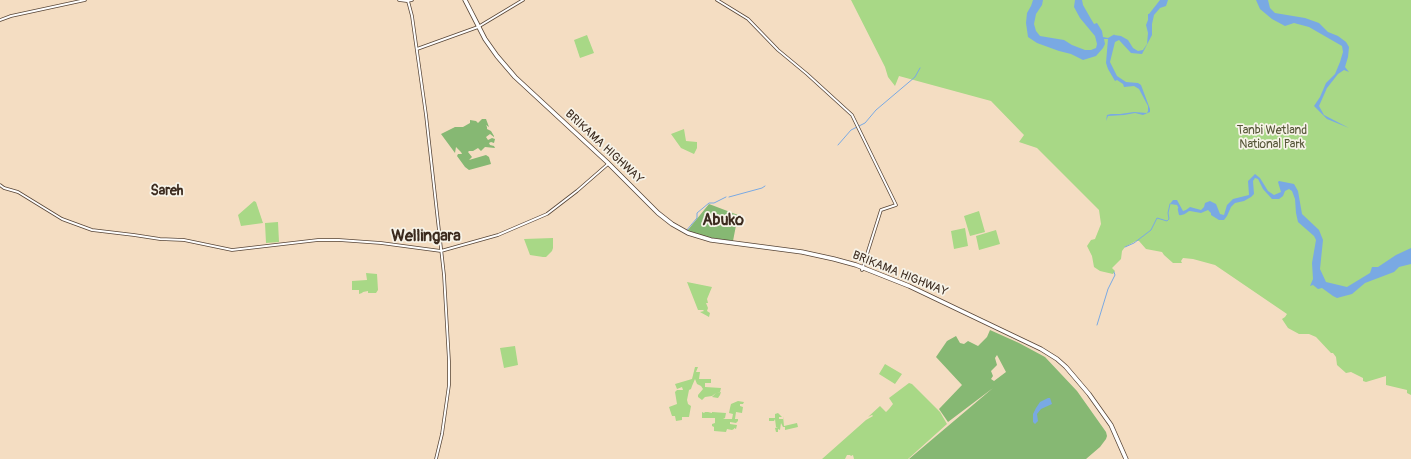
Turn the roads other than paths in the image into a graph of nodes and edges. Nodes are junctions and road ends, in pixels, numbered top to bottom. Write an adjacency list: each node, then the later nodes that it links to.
1 (85, 0): 8 (street)
2 (399, 0): 7 (street)
3 (412, 0): 7 (street)
4 (464, 0): 9 (highway, BRIKAMA HIGHWAY)
5 (523, 0): 9 (street)
6 (717, 0): 14 (street)
7 (408, 1): 10 (street)
8 (0, 20)
9 (478, 27): 10 (street); 11 (highway, BRIKAMA HIGHWAY)
10 (417, 49): 13 (street)
11 (608, 164): 13 (street); 14 (highway, BRIKAMA HIGHWAY)
12 (0, 185): 13 (street)
13 (441, 251): 15 (street)
14 (863, 269): 16 (highway, BRIKAMA HIGHWAY)
15 (436, 459)
16 (1125, 459)

